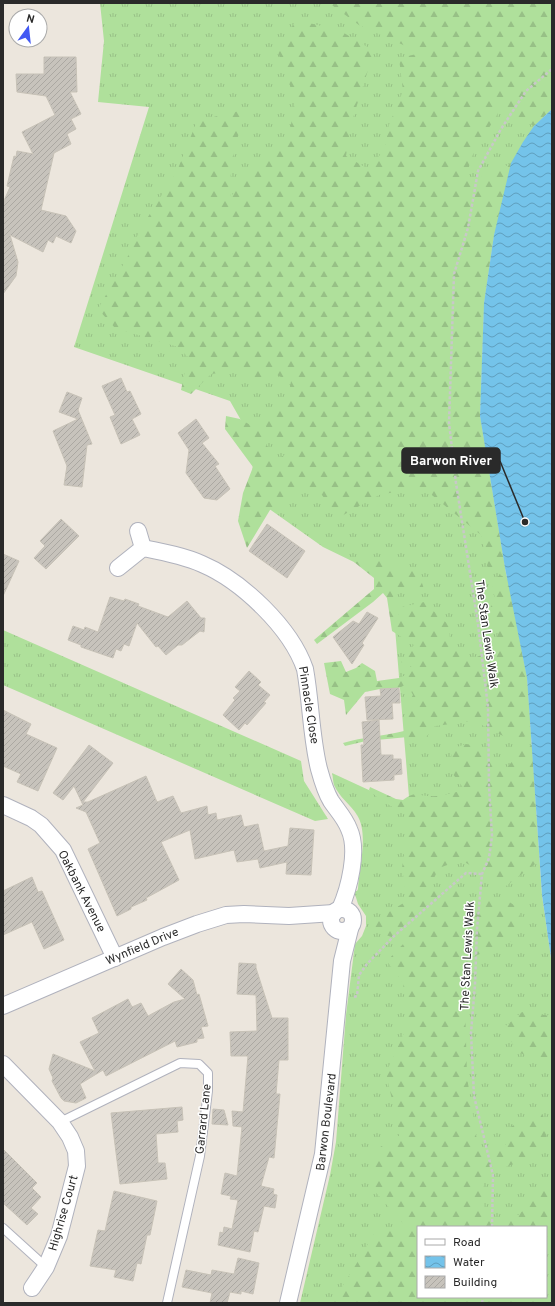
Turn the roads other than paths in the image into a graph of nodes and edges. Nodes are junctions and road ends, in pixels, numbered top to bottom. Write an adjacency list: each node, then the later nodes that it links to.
1 (138, 530): 2 (street)
2 (143, 548): 3 (street); 5 (street, Pinnacle Close)
3 (118, 568)
4 (3, 805): 6 (street, Oakbank Avenue)
5 (341, 921): 6 (street, Wynfield Drive); 14 (street, Barwon Boulevard)
6 (115, 958): 7 (street, Wynfield Drive)
7 (3, 1006)
8 (3, 1064): 9 (street, Highrise Court)
9 (60, 1122): 11 (street, Highrise Court); 13 (lane, Garrard Lane)
10 (3, 1228): 11 (lane)
11 (46, 1267): 12 (street, Highrise Court)
12 (32, 1288)
13 (167, 1303)
14 (288, 1303)

